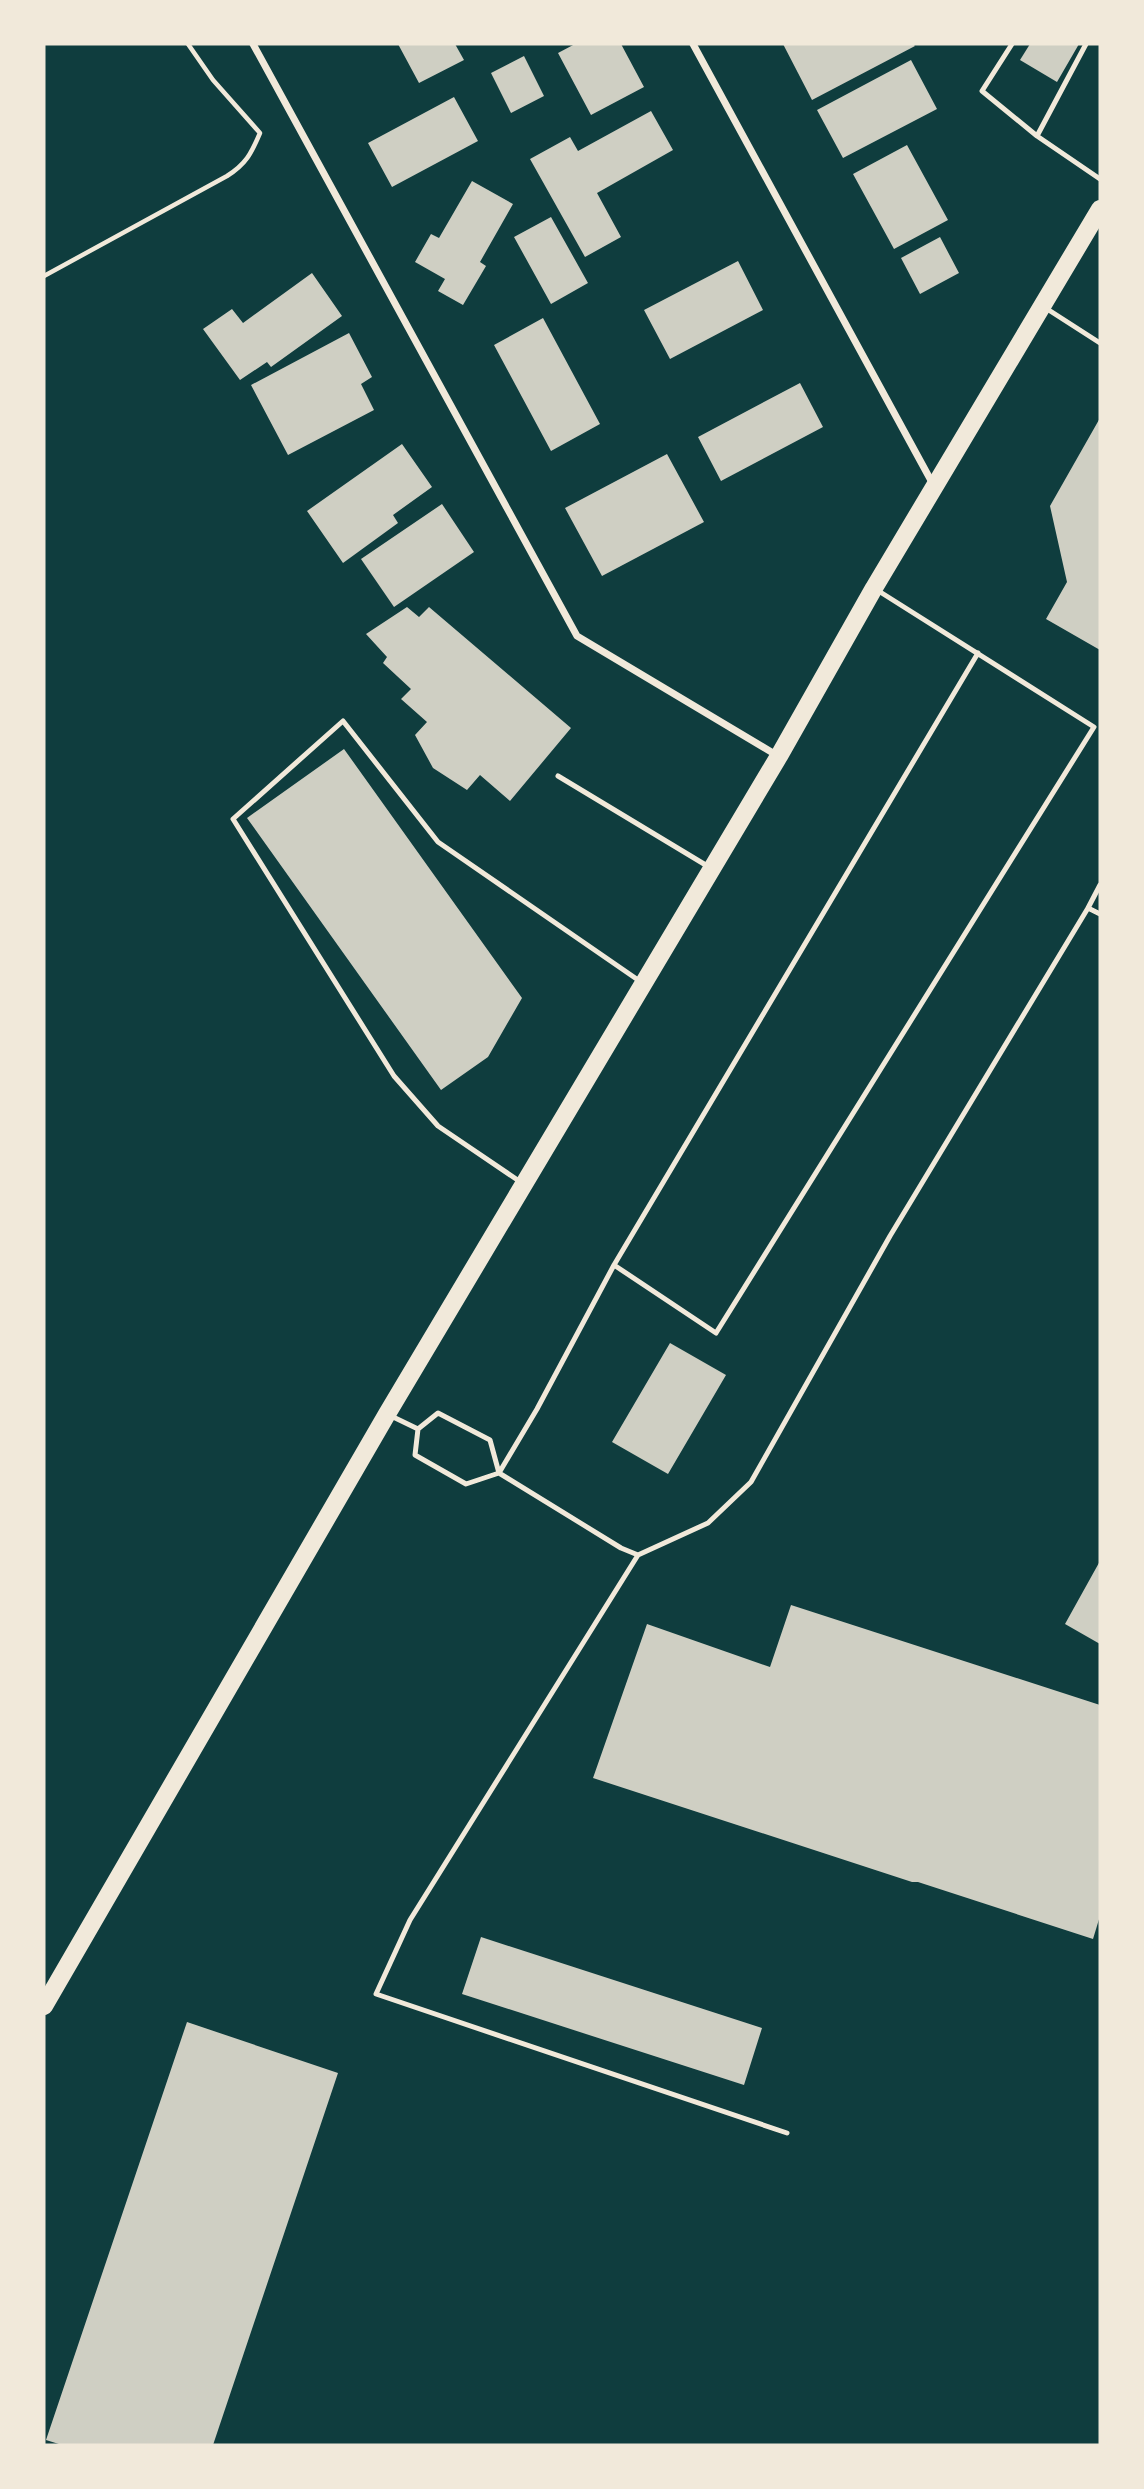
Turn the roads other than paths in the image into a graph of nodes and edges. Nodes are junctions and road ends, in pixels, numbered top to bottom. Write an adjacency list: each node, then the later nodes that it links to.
1 (253, 44): 13 (street)
2 (692, 44): 10 (street)
3 (1012, 44): 5 (lane)
4 (1086, 44): 5 (lane)
5 (1037, 136): 6 (lane)
6 (1100, 179)
7 (1100, 209): 8 (main road)
8 (1042, 306): 9 (lane); 10 (main road)
9 (1100, 343)
10 (934, 487): 11 (main road)
11 (874, 588): 12 (lane); 13 (main road)
12 (978, 653): 21 (lane); 21 (lane)
13 (779, 756): 15 (main road)
14 (558, 776): 15 (lane)
15 (712, 868): 19 (main road)
16 (1100, 885): 17 (lane)
17 (1088, 908): 18 (lane); 25 (lane)
18 (1100, 914)
19 (643, 984): 20 (main road); 20 (lane)
20 (524, 1185): 22 (main road)
21 (614, 1265): 24 (lane)
22 (387, 1414): 23 (lane); 26 (main road)
23 (418, 1429): 24 (lane); 24 (lane)
24 (499, 1473): 25 (lane)
25 (638, 1555): 27 (lane)
26 (44, 2006)
27 (787, 2133)

